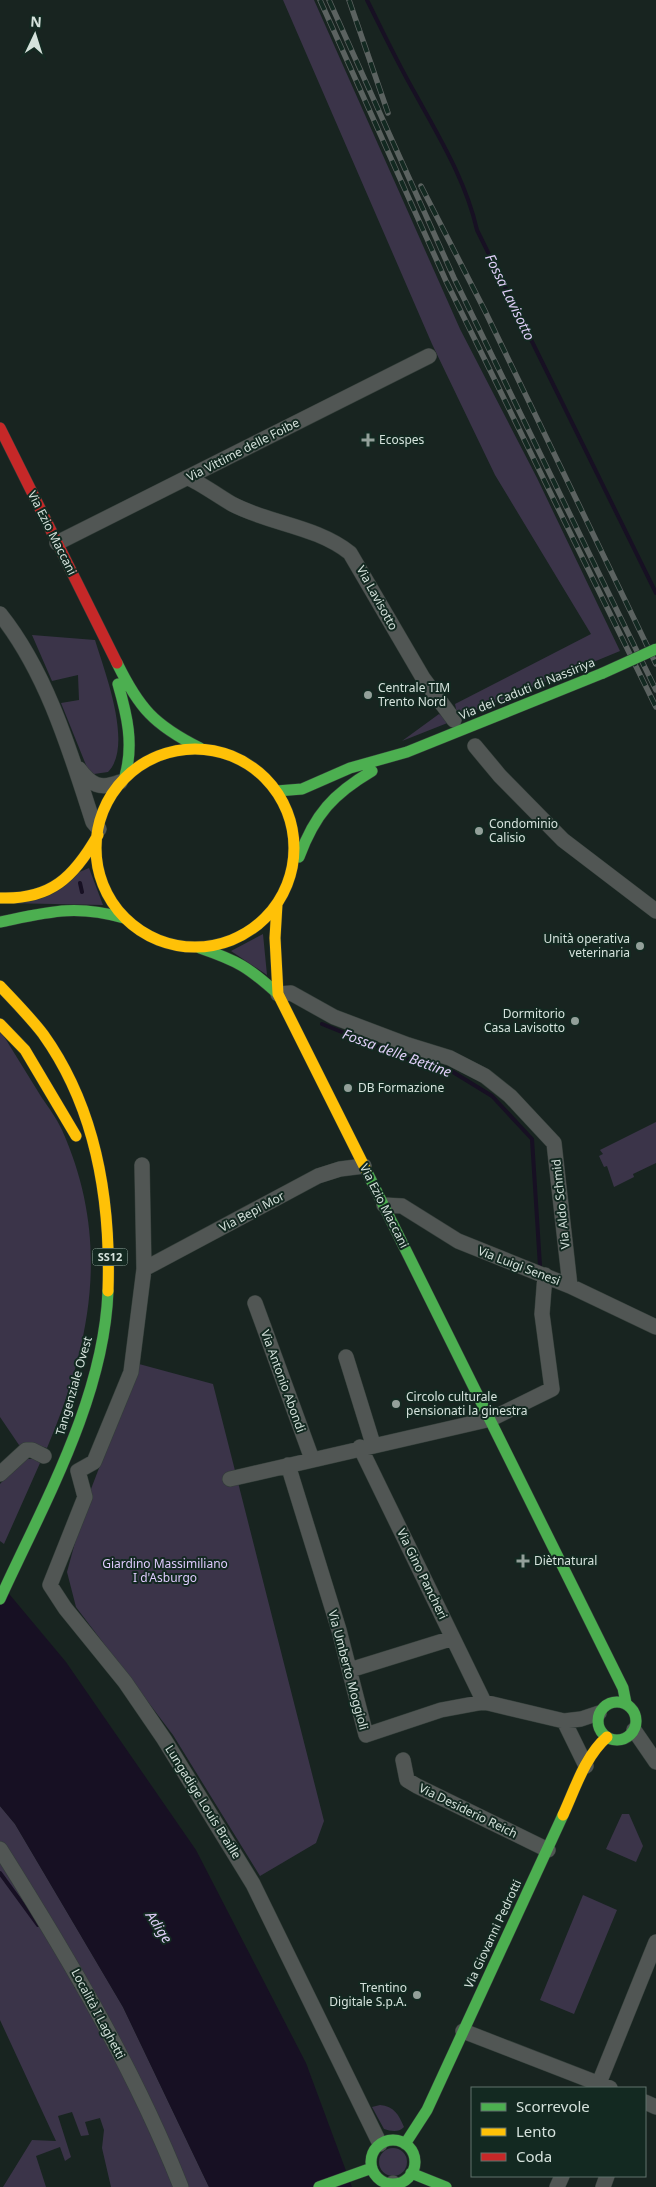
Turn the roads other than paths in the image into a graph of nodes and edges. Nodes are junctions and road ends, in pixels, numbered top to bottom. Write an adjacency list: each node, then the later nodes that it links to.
1 (429, 356): 3 (street, Via Vittime delle Foibe)
2 (0, 428): 4 (main road, Via Ezio Maccani)
3 (186, 478): 4 (street, Via Vittime delle Foibe); 8 (street, Via Lavisotto)
4 (57, 543): 6 (main road, Via Ezio Maccani)
5 (0, 614): 12 (street)
6 (105, 638): 10 (main road, Via Ezio Maccani); 14 (main road, Via Ezio Maccani)
7 (656, 650): 11 (main road, Via dei Caduti di Nassiriya, bridge)
8 (454, 720)
9 (475, 746): 21 (street)
10 (203, 749): 14 (main road); 15 (main road)
11 (407, 752): 13 (main road, Via dei Caduti di Nassiriya); 18 (main road, Via dei Caduti di Nassiriya)
12 (73, 762): 14 (street); 17 (street)
13 (360, 766): 15 (main road, Via dei Caduti di Nassiriya); 16 (main road, Via dei Caduti di Nassiriya)
14 (122, 779): 17 (main road)
15 (277, 791): 16 (main road)
16 (285, 804): 18 (main road)
17 (98, 832): 19 (main road); 22 (main road)
18 (292, 876): 20 (main road)
19 (0, 898)
20 (277, 904): 24 (main road); 26 (main road, Via Ezio Maccani)
21 (656, 911)
22 (124, 918): 23 (main road); 24 (main road)
23 (0, 922)
24 (200, 948): 26 (main road, Via Ezio Maccani)
25 (2, 981): 47 (main road, Tangenziale Ovest / SS12)
26 (278, 994): 30 (main road, Via Ezio Maccani); 35 (street, Via Aldo Schmid)
27 (5, 1012): 28 (main road)
28 (0, 1024)
29 (142, 1165): 33 (street)
30 (364, 1166): 31 (main road, Via Ezio Maccani); 33 (street, Via Bepi Mor)
31 (384, 1205): 34 (street, Via Luigi Senesi); 40 (main road, Via Ezio Maccani)
32 (93, 1213): 37 (main road, Tangenziale Ovest / SS12)
33 (144, 1269): 65 (street, Lungadige Louis Braille)
34 (546, 1275): 35 (street, Via Luigi Senesi); 40 (street)
35 (570, 1286): 38 (street, Via Luigi Senesi)
36 (255, 1303): 43 (street, Via Antonio Abondi)
37 (92, 1325)
38 (656, 1327)
39 (346, 1358): 41 (street)
40 (499, 1416): 41 (street); 49 (main road, Via Ezio Maccani)
41 (366, 1446): 43 (street); 48 (street, Via Gino Pancheri)
42 (48, 1457): 45 (street)
43 (312, 1459): 44 (street)
44 (288, 1465): 46 (street); 50 (street, Via Umberto Moggioli)
45 (0, 1474)
46 (230, 1478)
47 (0, 1599)
48 (453, 1638): 50 (street); 51 (street, Via Gino Pancheri)
49 (609, 1663): 52 (main road, Via Ezio Maccani); 53 (main road, Via Ezio Maccani)
50 (350, 1670): 51 (street, Via Umberto Moggioli)
51 (484, 1702): 54 (street, Via Umberto Moggioli)
52 (626, 1703): 53 (main road); 55 (main road)
53 (602, 1709): 54 (street, Via Umberto Moggioli); 56 (main road)
54 (564, 1721): 59 (street)
55 (634, 1730): 56 (main road); 58 (street)
56 (607, 1737): 59 (main road, Via Giovanni Pedrotti)
57 (403, 1760): 61 (street, Via Desiderio Reich)
58 (656, 1762)
59 (586, 1766): 61 (main road, Via Giovanni Pedrotti)
60 (0, 1849): 70 (street, Località I Laghetti)
61 (548, 1850): 63 (main road, Via Giovanni Pedrotti)
62 (656, 1942): 64 (street)
63 (464, 2031): 64 (street); 66 (main road, Via Giovanni Pedrotti)
64 (602, 2087)
65 (380, 2144): 66 (main road); 67 (main road)
66 (405, 2144): 68 (main road)
67 (372, 2168): 69 (main road); 71 (main road)
68 (411, 2173): 69 (main road); 72 (main road)
69 (393, 2185)
70 (181, 2187)
71 (319, 2187)
72 (446, 2187)

